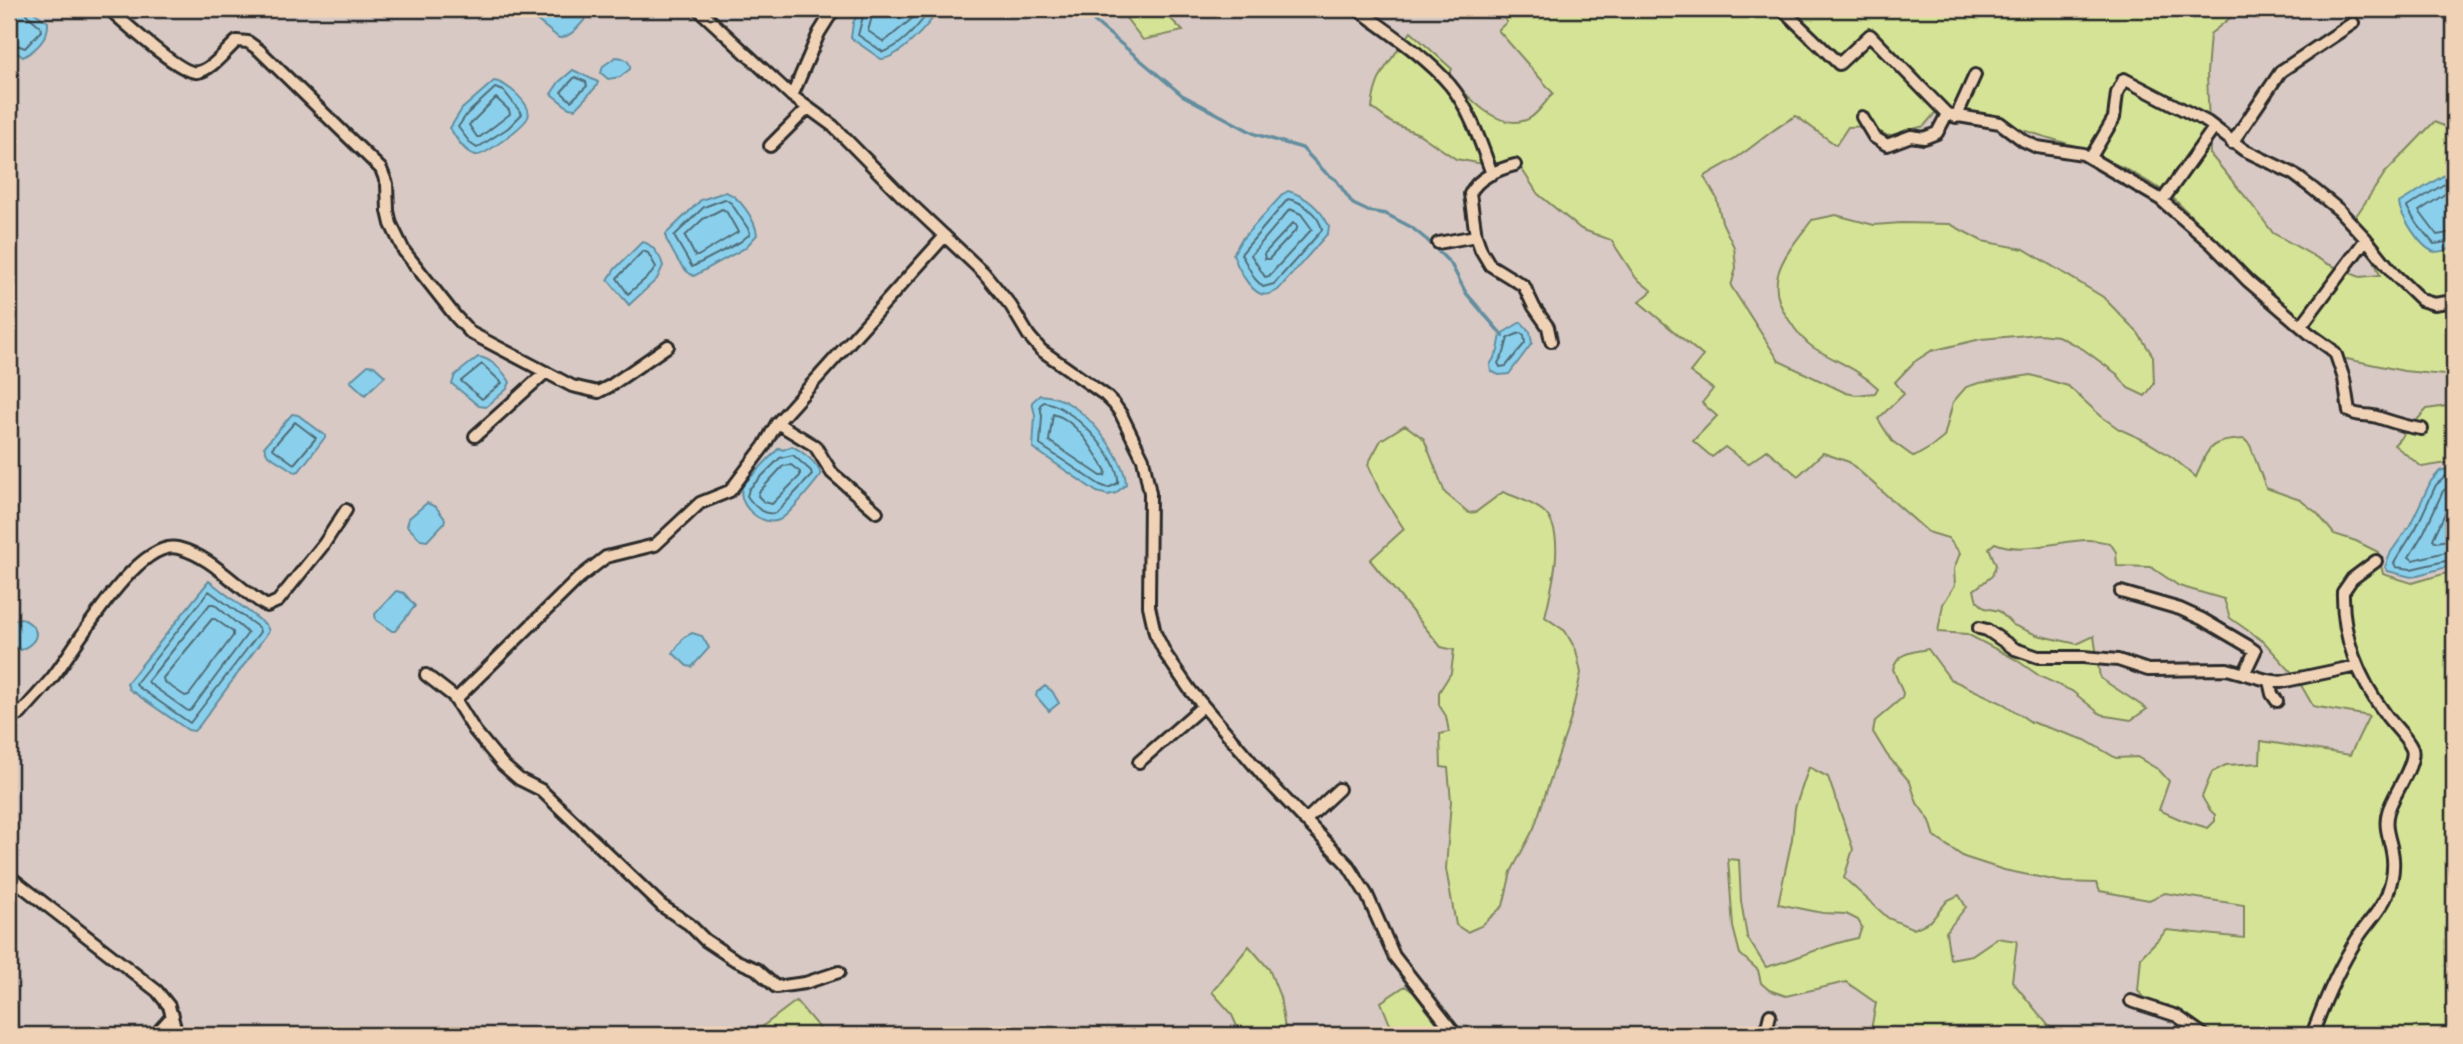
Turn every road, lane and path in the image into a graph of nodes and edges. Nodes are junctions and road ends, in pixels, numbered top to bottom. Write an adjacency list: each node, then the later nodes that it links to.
1 (109, 9): 27 (street)
2 (698, 9): 8 (street)
3 (834, 9): 8 (street)
4 (1357, 9): 17 (street)
5 (1782, 9): 10 (street)
6 (2353, 23): 13 (street)
7 (1975, 75): 10 (street)
8 (792, 96): 9 (street)
9 (808, 108): 14 (street); 19 (street)
10 (1952, 115): 11 (street); 15 (street)
11 (1862, 117)
12 (2214, 128): 13 (street); 15 (street); 18 (street)
13 (2232, 143): 21 (street)
14 (770, 146)
15 (2091, 157): 18 (street)
16 (1515, 165): 17 (street)
17 (1492, 174): 20 (street)
18 (2162, 201): 24 (street)
19 (945, 236): 28 (street); 42 (street)
20 (1476, 236): 22 (street); 25 (street)
21 (2366, 239): 23 (street); 24 (street)
22 (1438, 243)
23 (2454, 301)
24 (2301, 326): 29 (street)
25 (1551, 341)
26 (668, 346): 27 (street)
27 (546, 372): 30 (street)
28 (777, 423): 32 (street); 40 (street)
29 (2422, 429)
30 (475, 436)
31 (346, 510): 43 (street)
32 (877, 512)
33 (2376, 561): 36 (street)
34 (2121, 592): 37 (street)
35 (1979, 628): 37 (street)
36 (2357, 666): 39 (street); 57 (street)
37 (2244, 674): 39 (street)
38 (426, 675): 40 (street)
39 (2269, 681): 41 (street)
40 (456, 700): 48 (street)
41 (2277, 701)
42 (1203, 706): 44 (street); 46 (street)
43 (9, 713)
44 (1139, 762)
45 (1339, 789): 46 (street)
46 (1305, 821): 54 (street)
47 (9, 876): 50 (street)
48 (839, 972)
49 (2131, 1001): 56 (street)
50 (173, 1015): 52 (street); 53 (street)
51 (1770, 1015): 55 (street)
52 (155, 1035)
53 (177, 1035)
54 (1455, 1035)
55 (1765, 1035)
56 (2204, 1035)
57 (2312, 1035)

